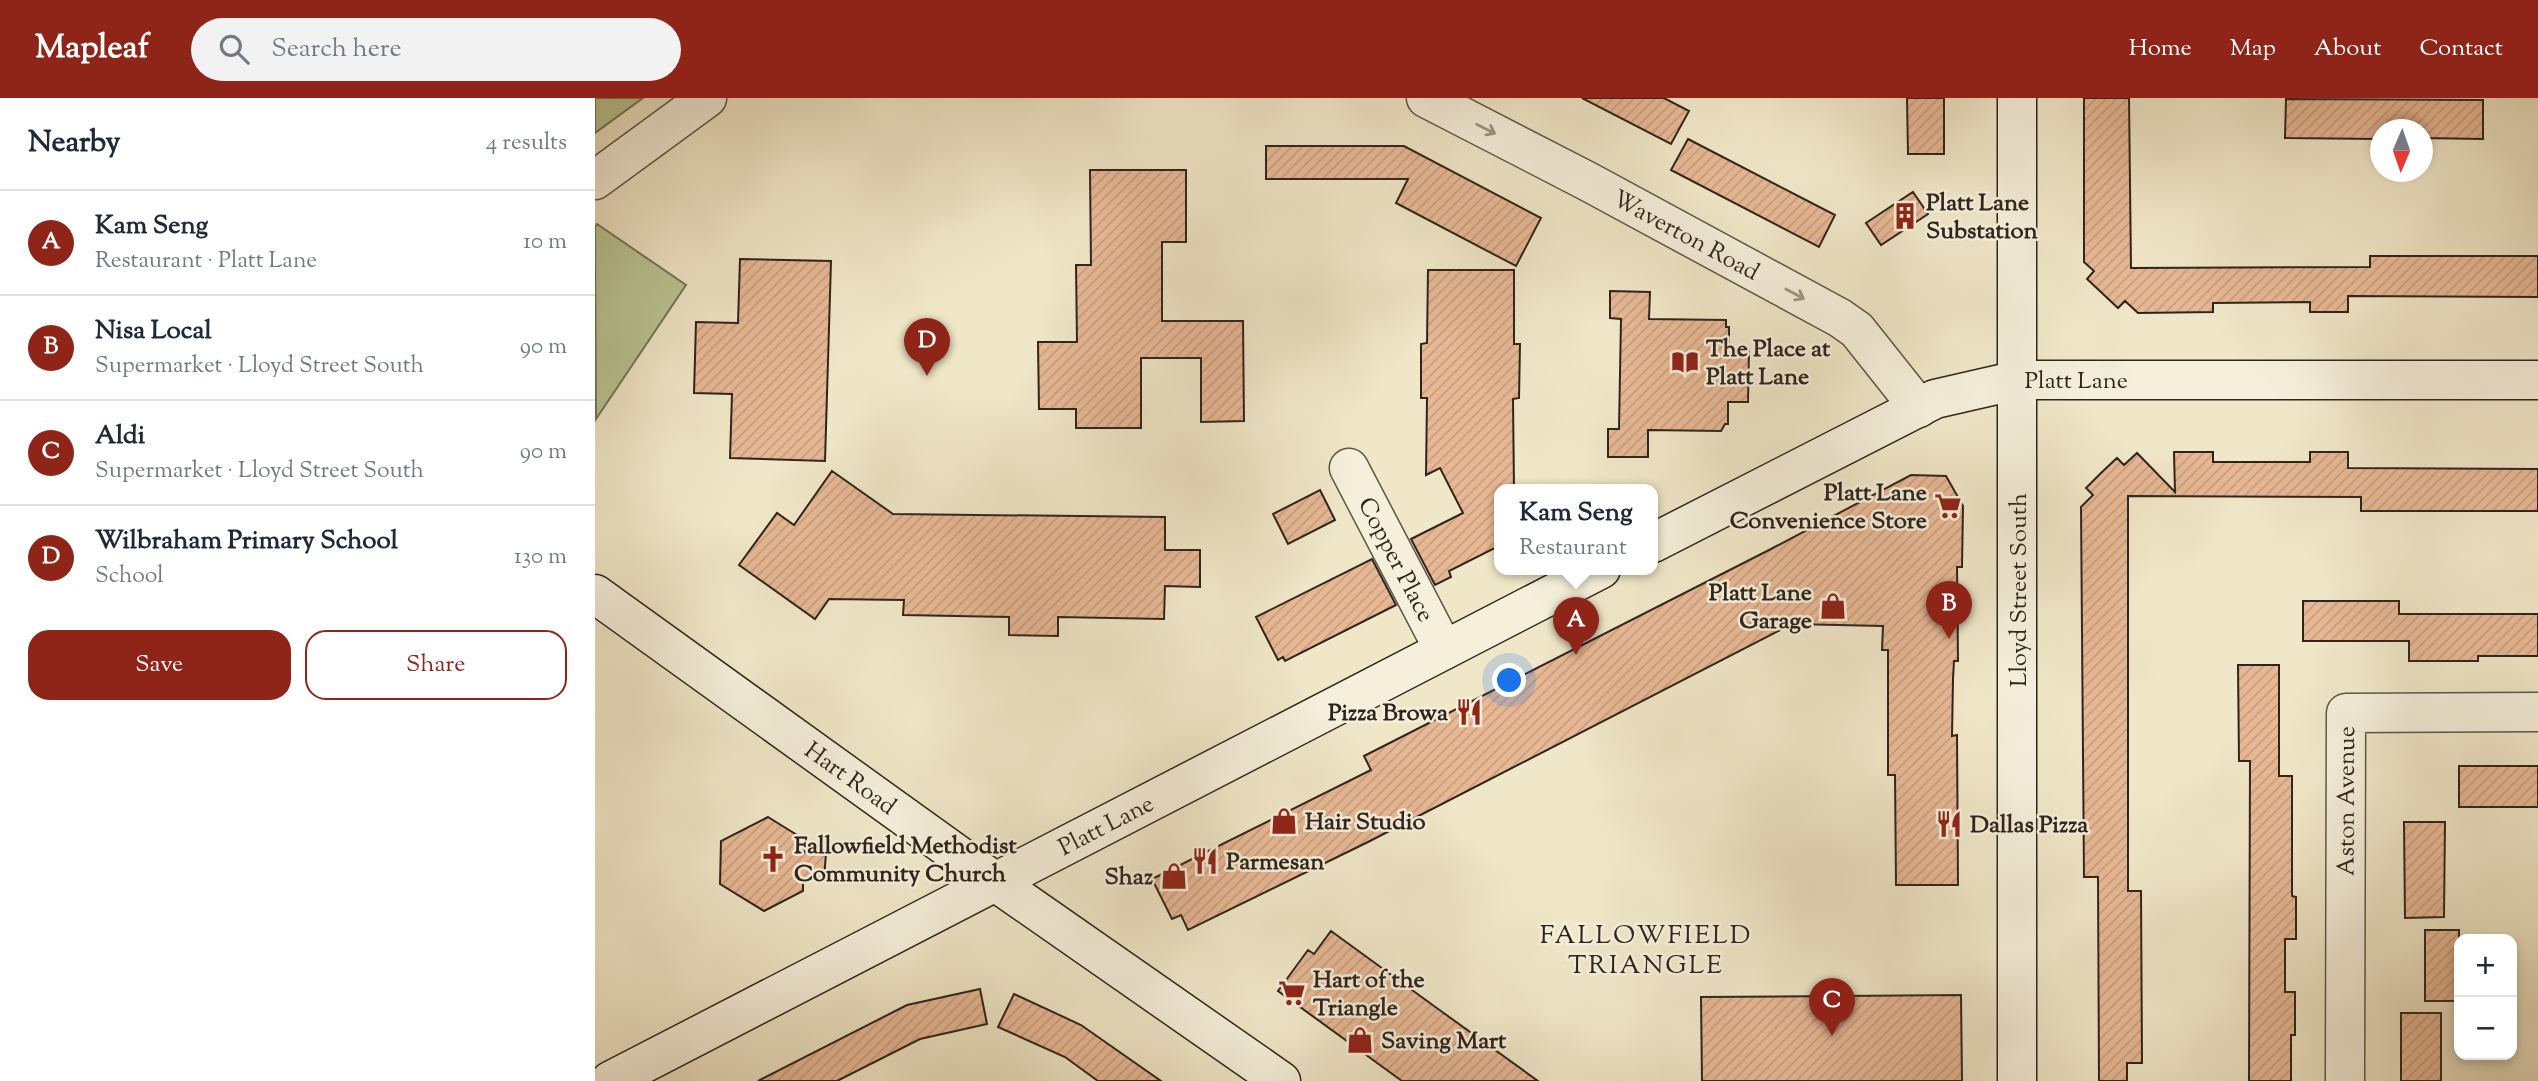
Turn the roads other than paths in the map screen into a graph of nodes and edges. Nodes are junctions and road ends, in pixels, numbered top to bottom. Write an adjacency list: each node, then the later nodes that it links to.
1 (708, 98): 4 (street)
2 (1426, 98): 7 (street, Waverton Road, one-way to 7)
3 (2017, 98): 5 (street, Lloyd Street South)
4 (595, 180)
5 (2018, 380): 6 (street, Platt Lane); 7 (street, Platt Lane); 17 (street, Lloyd Street South)
6 (2538, 380)
7 (1919, 408): 9 (street, Platt Lane)
8 (1349, 468): 12 (street, Copper Place)
9 (1658, 540)
10 (1589, 575): 12 (street, Platt Lane)
11 (595, 594): 14 (street, Hart Road)
12 (1444, 650): 14 (street, Platt Lane)
13 (2538, 712): 18 (street, Aston Avenue)
14 (994, 881): 15 (street, Platt Lane); 16 (street, Hart Road)
15 (610, 1081)
16 (1281, 1081)
17 (2017, 1081)
18 (2345, 1081)

